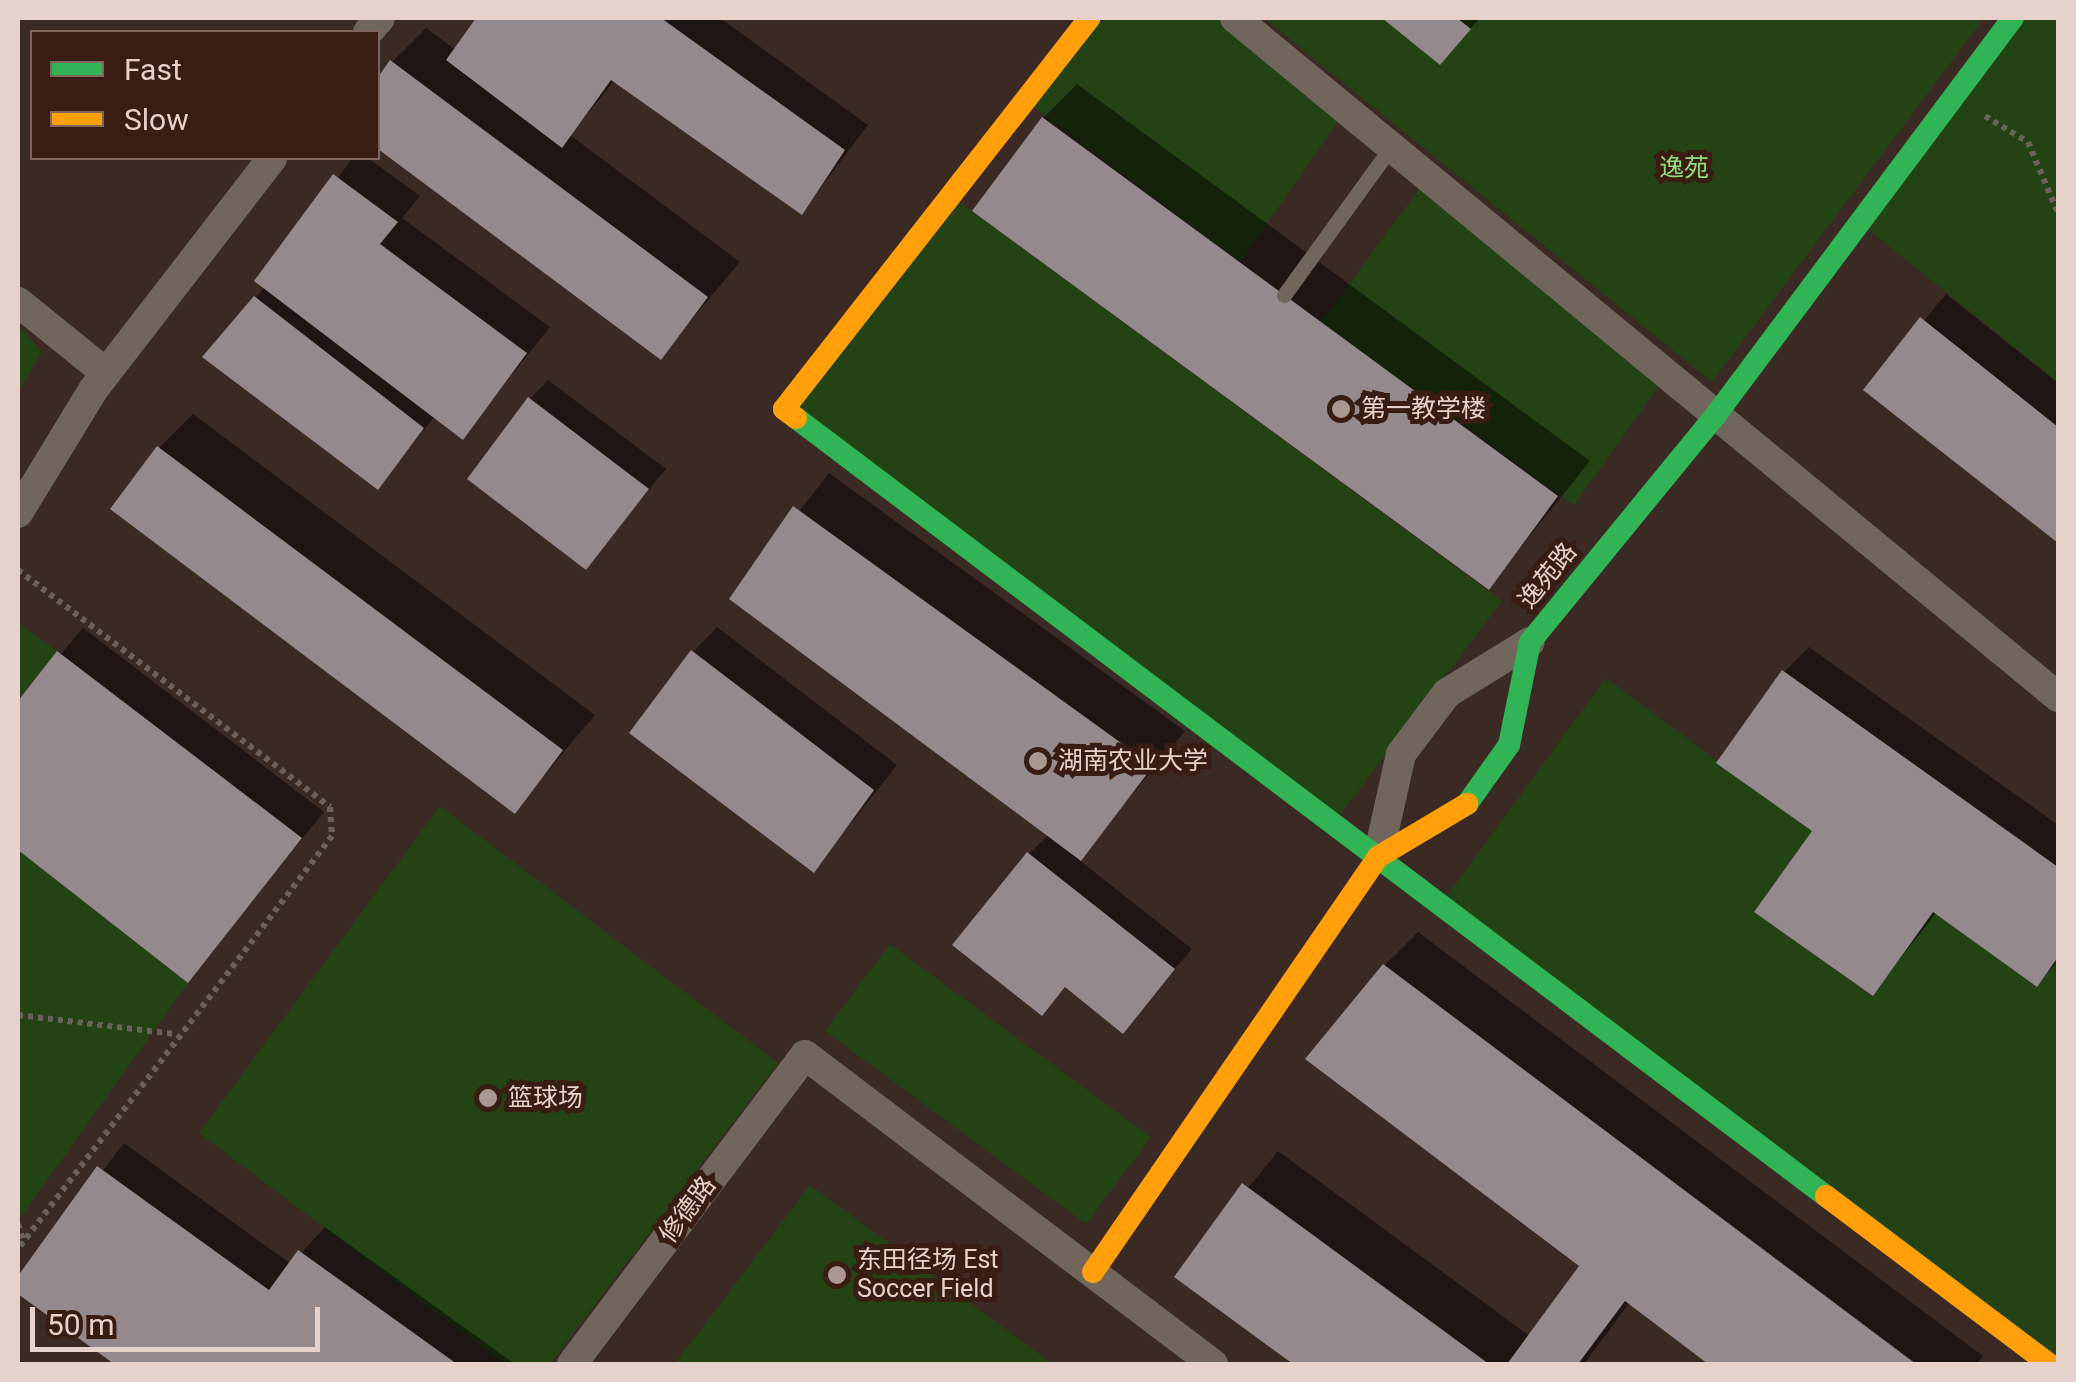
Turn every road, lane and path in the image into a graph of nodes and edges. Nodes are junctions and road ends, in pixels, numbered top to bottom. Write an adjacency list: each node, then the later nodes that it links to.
1 (1088, 18): 16 (street)
2 (1235, 18): 5 (street)
3 (2013, 18): 4 (street, 逸苑路)
4 (1954, 96): 7 (path); 11 (street, 逸苑路)
5 (1392, 146): 8 (lane); 11 (street)
6 (270, 160): 10 (street)
7 (2058, 213)
8 (1284, 295)
9 (18, 302): 10 (street)
10 (106, 373): 12 (street)
11 (1718, 412): 14 (street, 逸苑路); 15 (street)
12 (18, 513)
13 (18, 570): 18 (path)
14 (1530, 642): 16 (street, 逸苑路); 16 (street)
15 (2058, 697)
16 (1378, 857): 22 (street, 逸苑路); 25 (street)
17 (18, 1015): 18 (path)
18 (175, 1034): 20 (path)
19 (18, 1224): 20 (path)
20 (23, 1242): 21 (path)
21 (18, 1250)
22 (1093, 1272): 23 (street, 修德路); 24 (street)
23 (572, 1364)
24 (1213, 1364)
25 (2049, 1364)

